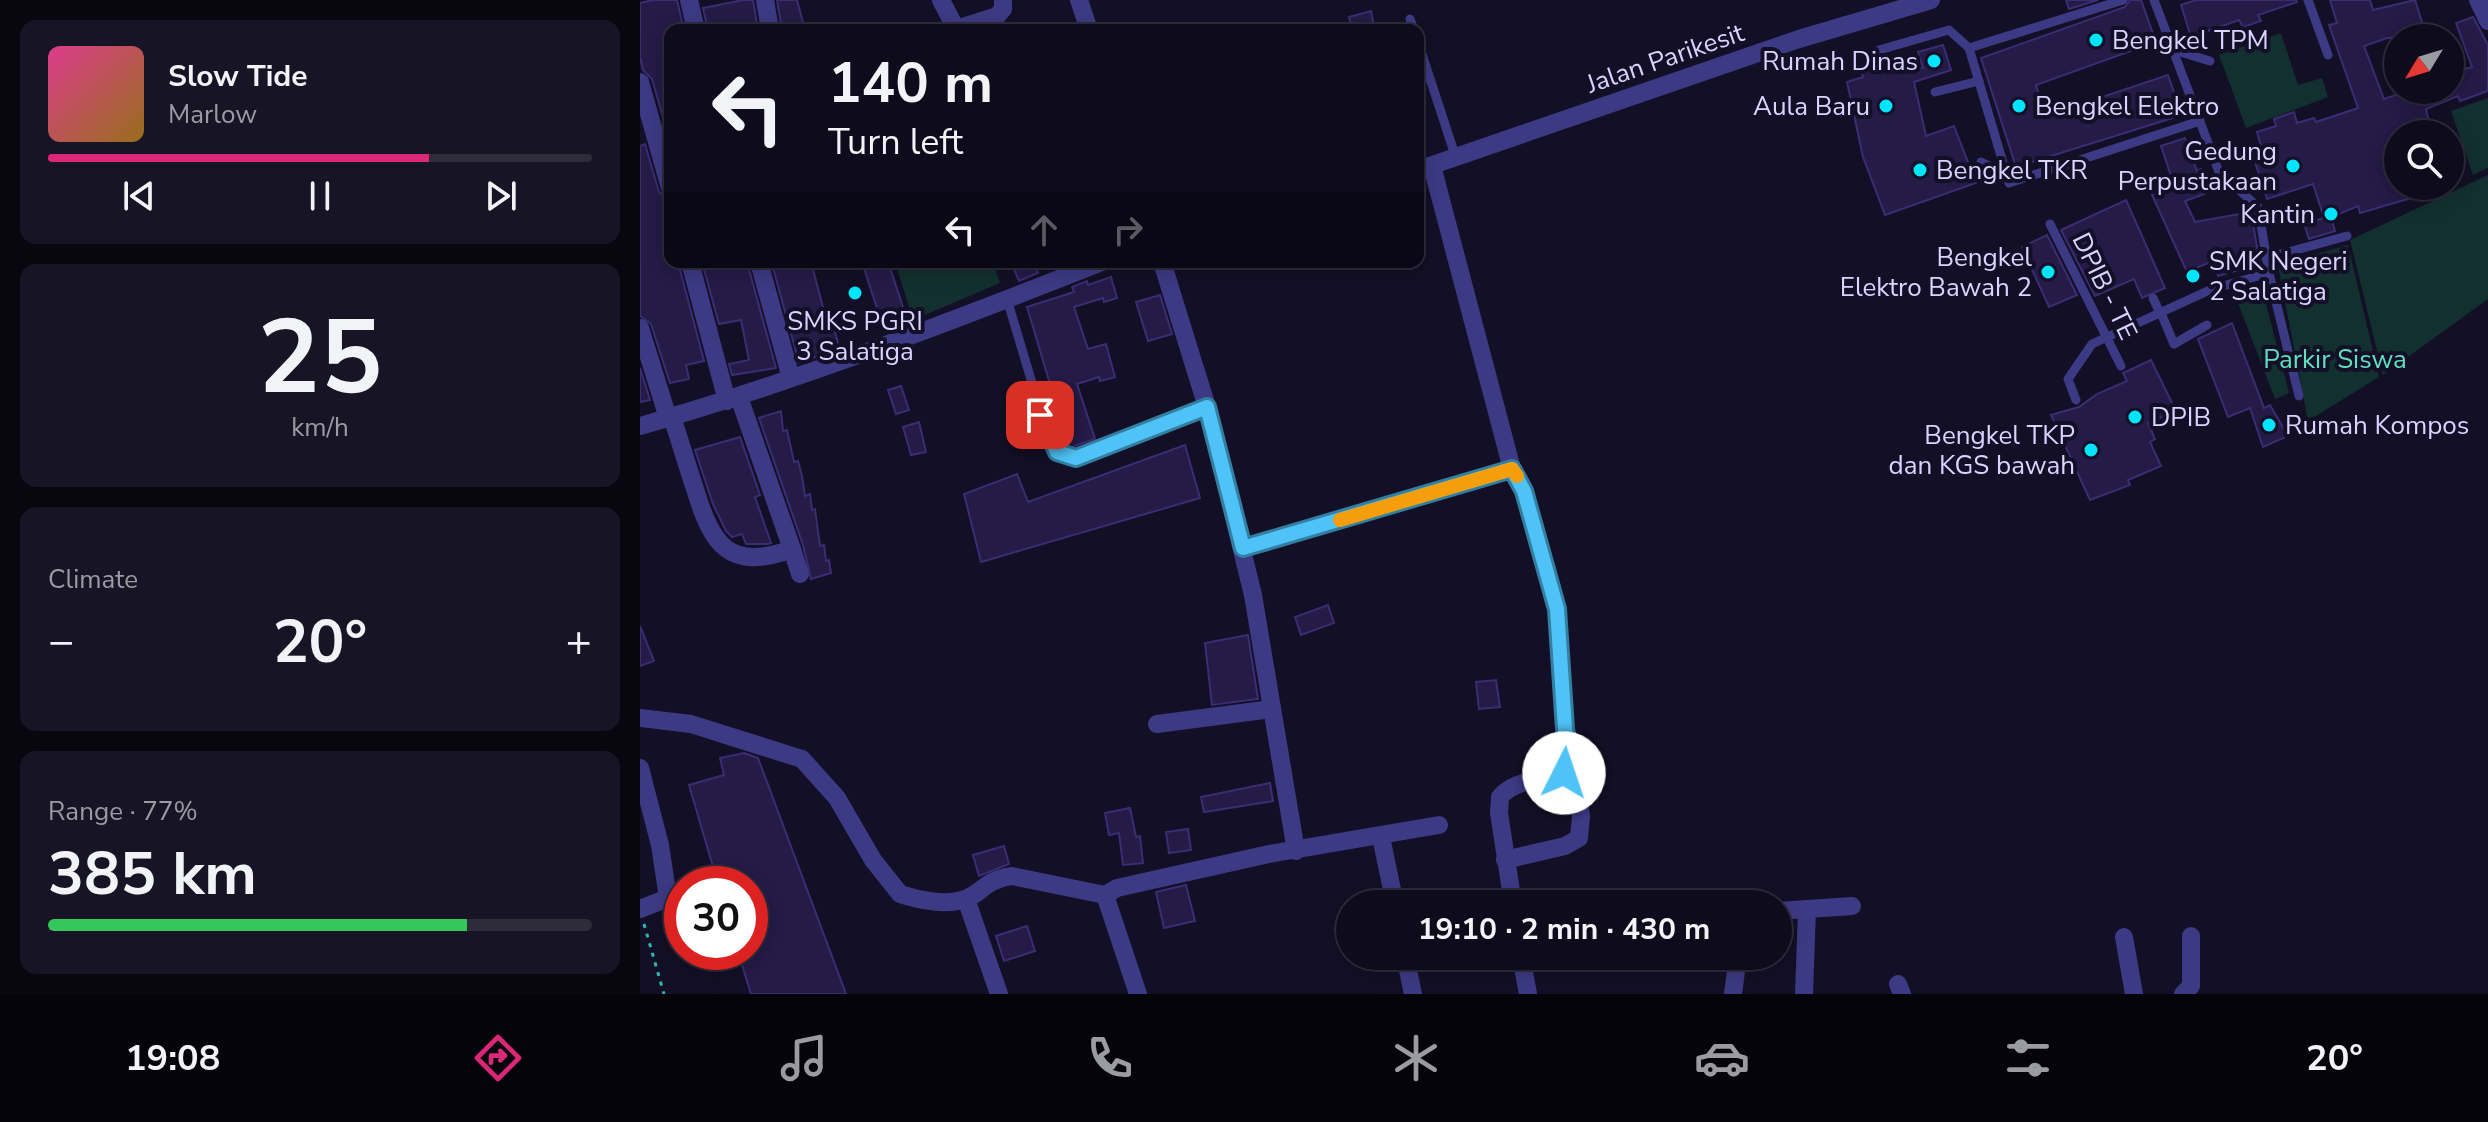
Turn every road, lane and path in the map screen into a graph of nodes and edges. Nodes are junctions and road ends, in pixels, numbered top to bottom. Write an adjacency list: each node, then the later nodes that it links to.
1 (689, 0): 13 (street)
2 (765, 0): 14 (street)
3 (941, 0): 15 (street)
4 (1003, 0): 16 (street)
5 (1079, 0): 17 (street)
6 (1931, 0): 31 (street, Jalan Parikesit)
7 (2123, 0): 19 (lane)
8 (2154, 0): 21 (lane)
9 (2308, 0): 22 (lane)
10 (2478, 0): 12 (street)
11 (1410, 19): 18 (lane)
12 (2488, 21)
13 (695, 24)
14 (769, 24)
15 (950, 24)
16 (972, 24)
17 (1087, 24)
18 (1412, 24)
19 (1969, 48): 20 (lane); 25 (lane)
20 (1879, 50)
21 (2174, 50): 24 (lane); 29 (lane)
22 (2328, 55)
23 (1424, 60): 31 (lane)
24 (2210, 61)
25 (1979, 81): 27 (lane); 34 (lane)
26 (640, 82): 28 (street)
27 (1935, 92)
28 (644, 109): 30 (street)
29 (2200, 121): 34 (lane); 37 (lane)
30 (664, 142)
31 (1456, 158): 33 (street, Jalan Parikesit)
32 (1981, 162): 34 (lane)
33 (1425, 168): 57 (street)
34 (2007, 175)
35 (2050, 224): 48 (lane, DPIB - TE)
36 (2347, 236): 37 (lane)
37 (2266, 258): 42 (lane)
38 (692, 268): 52 (street)
39 (761, 268): 50 (street)
40 (1087, 268): 44 (street)
41 (1164, 268): 54 (street)
42 (2269, 273): 45 (lane); 51 (lane)
43 (2153, 298): 45 (lane)
44 (1007, 299): 50 (street); 54 (lane)
45 (2160, 313): 46 (lane); 48 (lane)
46 (2207, 325)
47 (640, 328): 55 (street)
48 (2106, 338): 49 (lane, DPIB - TE); 53 (lane)
49 (2121, 366)
50 (791, 378): 52 (street)
51 (2299, 396)
52 (733, 399): 55 (street); 59 (street)
53 (2076, 400)
54 (1207, 407): 58 (street)
55 (670, 418): 56 (street); 59 (street)
56 (640, 426)
57 (1512, 469): 58 (street); 64 (street)
58 (1243, 548): 61 (street)
59 (792, 549): 60 (street)
60 (800, 574)
61 (1272, 709): 63 (street); 68 (street)
62 (640, 718): 73 (street)
63 (1157, 724)
64 (1573, 767): 69 (street); 69 (street)
65 (640, 768): 77 (street)
66 (1439, 825): 67 (street)
67 (1381, 837): 68 (street); 70 (street)
68 (1296, 851): 72 (street)
69 (1505, 860): 71 (street)
70 (1392, 890)
71 (1510, 890)
72 (1105, 895): 73 (street); 85 (street)
73 (966, 899): 84 (street)
74 (1852, 906): 75 (street)
75 (1807, 909): 76 (street); 89 (street)
76 (1792, 910)
77 (640, 911): 83 (path)
78 (2191, 936): 91 (street)
79 (2124, 937): 90 (street)
80 (1408, 970): 86 (street)
81 (1524, 970): 87 (street)
82 (1736, 970): 88 (street)
83 (664, 994)
84 (999, 994)
85 (1138, 994)
86 (1413, 994)
87 (1528, 994)
88 (1733, 994)
89 (1804, 994)
90 (2134, 994)
91 (2183, 994)

